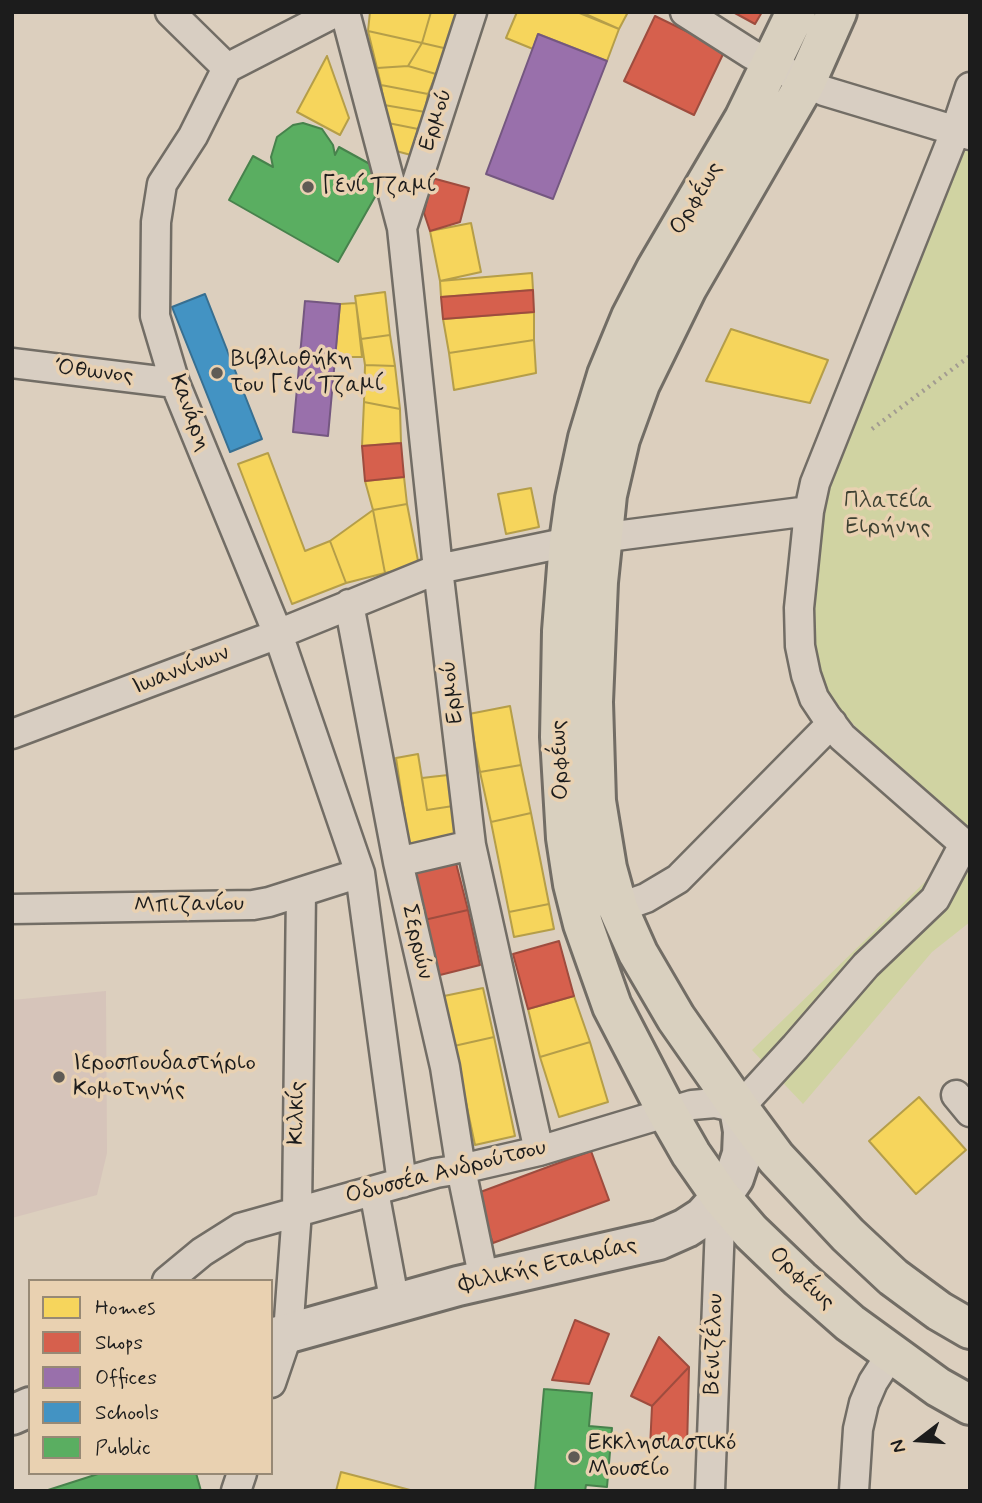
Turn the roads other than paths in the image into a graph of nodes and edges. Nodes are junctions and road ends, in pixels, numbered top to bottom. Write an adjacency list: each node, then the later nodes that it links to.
1 (170, 12): 9 (street)
2 (336, 12): 9 (street)
3 (345, 12): 13 (street, Ερμού)
4 (472, 12): 13 (street, Ερμού)
5 (685, 12): 8 (street)
6 (796, 12): 8 (main road, Ορφέως)
7 (837, 12): 10 (main road, Ορφέως)
8 (772, 66): 10 (street); 17 (main road, Ορφέως)
9 (227, 68): 15 (street, Κανάρη)
10 (806, 82): 12 (street); 17 (main road, Ορφέως)
11 (970, 87): 12 (street)
12 (962, 134): 16 (street)
13 (402, 228): 18 (street, Ερμού)
14 (12, 363): 15 (street, Όθωνος)
15 (176, 383): 20 (street, Κανάρη)
16 (809, 510): 17 (street, Ιωαννίνων); 21 (street)
17 (585, 539): 18 (street, Ιωαννίνων); 27 (main road, Ορφέως); 30 (main road, Ορφέως)
18 (438, 569): 19 (street, Ιωαννίνων); 23 (street, Ερμού)
19 (349, 604): 20 (street, Ιωαννίνων); 24 (street, Σερρών)
20 (278, 634): 22 (street, Ιωαννίνων); 25 (street, Κανάρη)
21 (832, 723): 27 (street); 29 (street)
22 (12, 734)
23 (471, 845): 24 (street); 31 (street, Ερμού)
24 (398, 862): 32 (street, Σερρών)
25 (360, 873): 26 (street, Μπιζανίου); 33 (street)
26 (301, 892): 28 (street, Μπιζανίου); 36 (street, Κιλκίς)
27 (618, 908): 29 (main road, Ορφέως)
28 (12, 909)
29 (739, 1108): 30 (street, Οδυσσέα Ανδρούτσου); 35 (street, Φιλικής Εταιρίας); 40 (main road, Ορφέως)
30 (667, 1112): 31 (street, Οδυσσέα Ανδρούτσου); 35 (main road, Ορφέως)
31 (539, 1151): 32 (street, Οδυσσέα Ανδρούτσου)
32 (461, 1169): 33 (street, Οδυσσέα Ανδρούτσου); 38 (street, Σερρών)
33 (402, 1183): 34 (street, Οδυσσέα Ανδρούτσου)
34 (374, 1191): 36 (street, Οδυσσέα Ανδρούτσου); 39 (street)
35 (721, 1197): 38 (street, Φιλικής Εταιρίας); 42 (main road, Ορφέως); 45 (street, Βενιζέλου)
36 (297, 1211): 37 (street, Οδυσσέα Ανδρούτσου); 41 (street, Κιλκίς)
37 (169, 1279)
38 (484, 1280): 39 (street, Φιλικής Εταιρίας)
39 (395, 1304): 41 (street, Φιλικής Εταιρίας)
40 (970, 1329)
41 (279, 1336): 43 (street, Κιλκίς)
42 (891, 1354): 44 (main road, Ορφέως); 46 (street)
43 (273, 1371)
44 (970, 1405)
45 (710, 1491)
46 (854, 1491)

